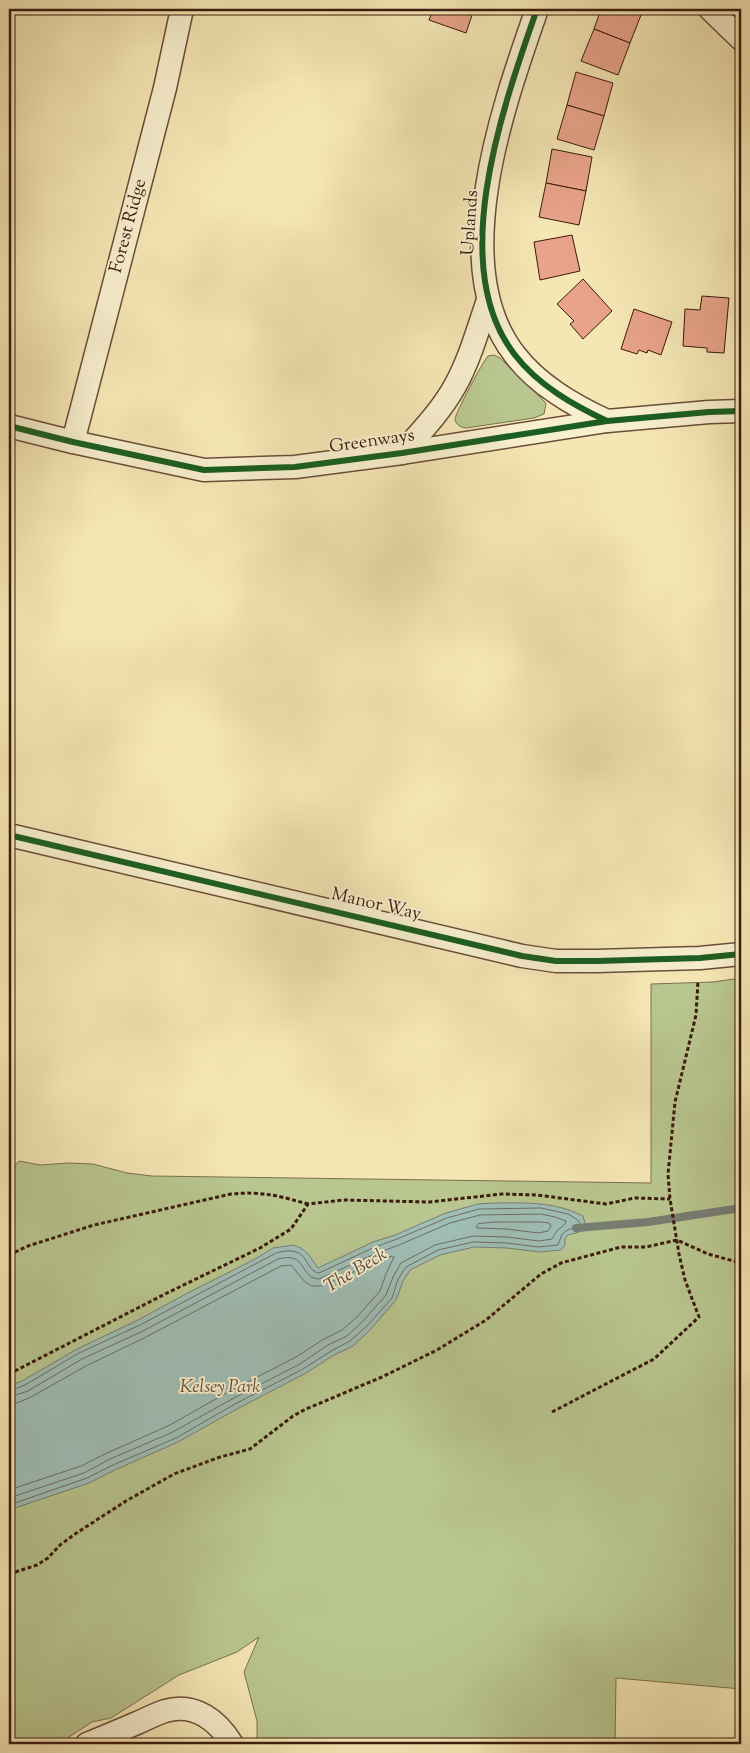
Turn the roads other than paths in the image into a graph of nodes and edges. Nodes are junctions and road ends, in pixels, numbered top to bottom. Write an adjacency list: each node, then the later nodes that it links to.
1 (182, 9): 9 (street, Forest Ridge)
2 (537, 9): 5 (street, Uplands)
3 (710, 9): 4 (street)
4 (741, 39)
5 (488, 300): 7 (street, Uplands); 10 (street, Uplands)
6 (741, 411): 7 (street, Greenways)
7 (607, 422): 10 (street, Greenways)
8 (9, 426): 9 (street, Greenways)
9 (73, 442): 10 (street, Greenways)
10 (402, 453)
11 (9, 835): 12 (street, Manor Way)
12 (741, 954)
13 (88, 1744): 14 (street)
14 (232, 1744)

